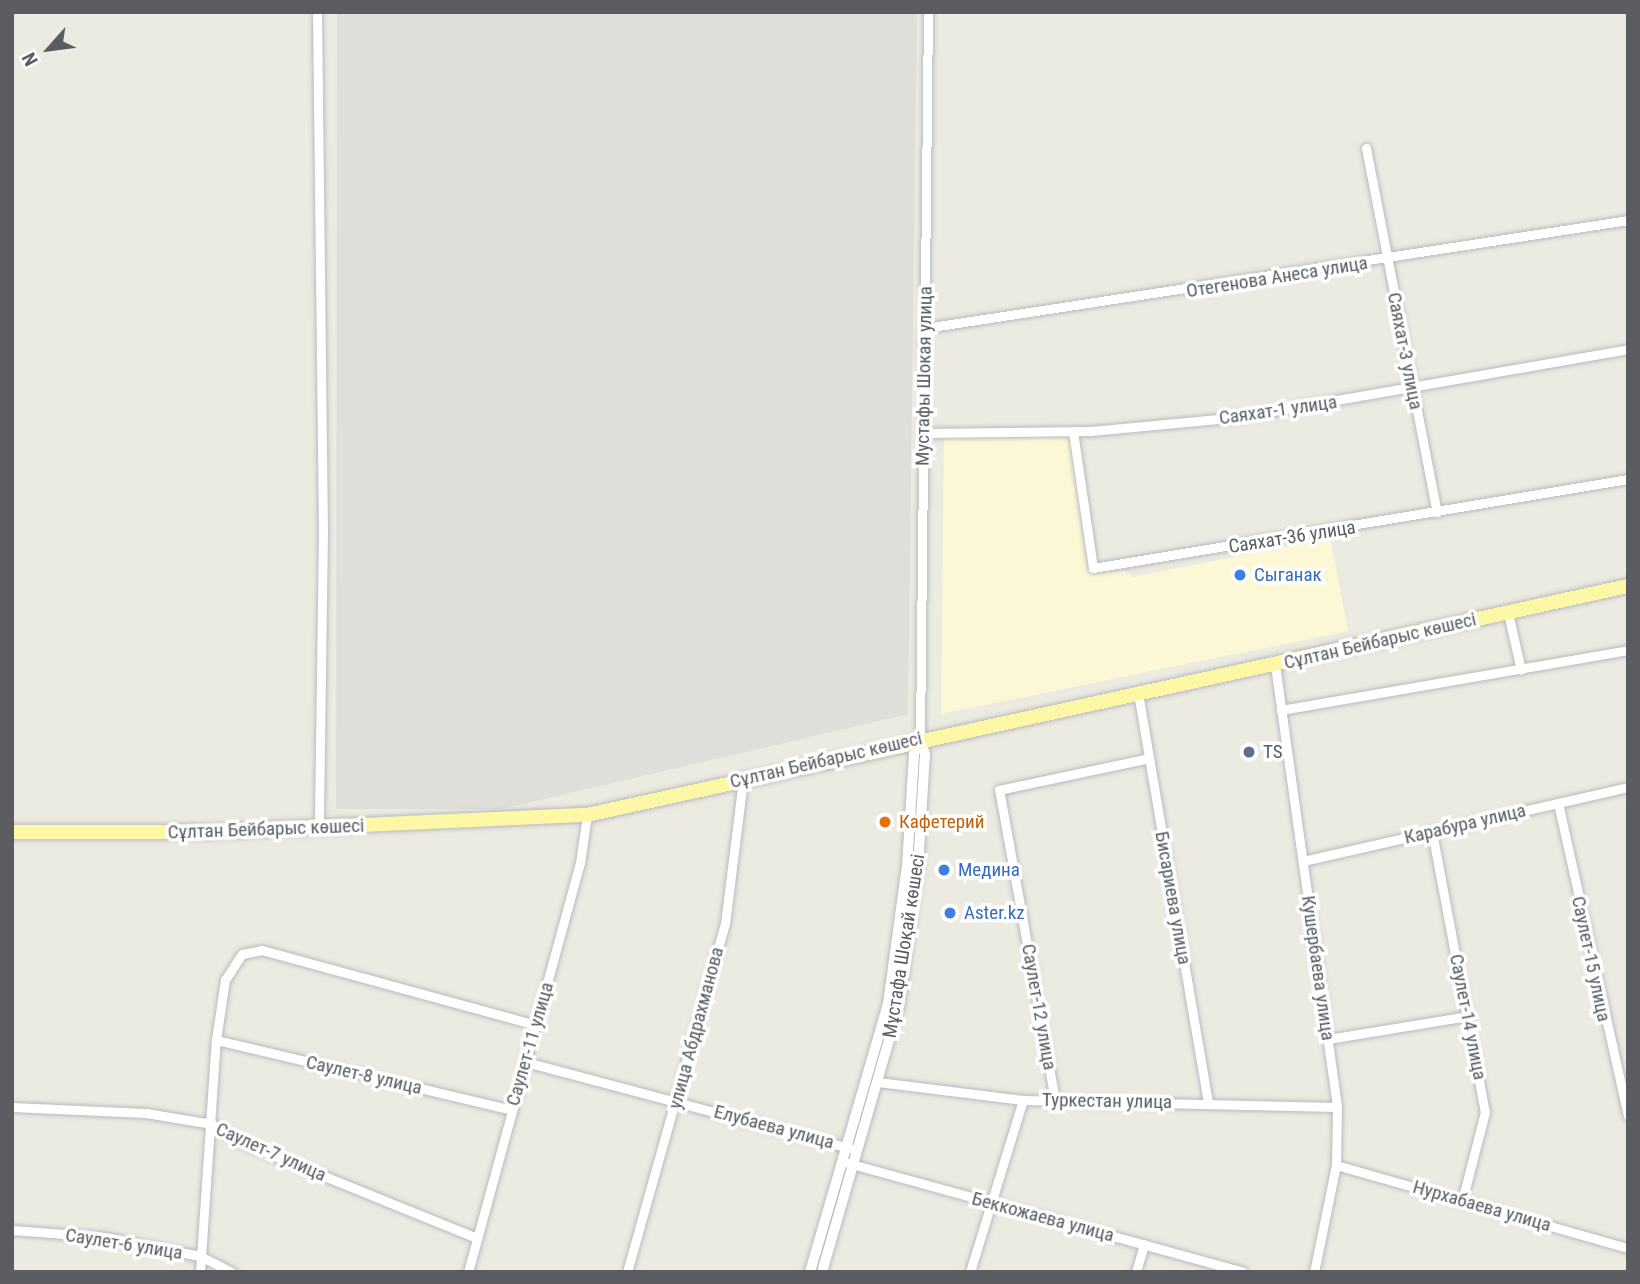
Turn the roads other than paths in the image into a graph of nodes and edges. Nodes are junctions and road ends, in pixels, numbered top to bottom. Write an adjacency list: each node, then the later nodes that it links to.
1 (317, 12): 26 (street)
2 (928, 12): 6 (street, Мустафы Шокая улица)
3 (1366, 148): 5 (street, Саяхат-3 улица)
4 (1628, 220): 5 (street, Отегенова Анеса улица)
5 (1387, 260): 6 (street, Отегенова Анеса улица); 8 (street, Саяхат-3 улица)
6 (925, 328): 10 (street, Мустафы Шокая улица)
7 (1628, 349): 8 (street, Саяхат-1 улица)
8 (1413, 389): 9 (street, Саяхат-1 улица); 12 (street, Саяхат-3 улица)
9 (1073, 431): 10 (street, Саяхат-1 улица); 12 (street, Саяхат-36 улица)
10 (923, 433): 20 (street, Мустафы Шокая улица)
11 (1628, 480): 12 (street, Саяхат-36 улица)
12 (1437, 512)
13 (1628, 586): 14 (main road, Сұлтан Бейбарыс көшесі)
14 (1508, 612): 16 (main road, Сұлтан Бейбарыс көшесі); 17 (street)
15 (1628, 650): 17 (street)
16 (1275, 664): 18 (main road, Сұлтан Бейбарыс көшесі); 19 (street, Кушербаева улица)
17 (1521, 670): 19 (street)
18 (1138, 693): 20 (main road, Сұлтан Бейбарыс көшесі); 21 (street, Бисариева улица)
19 (1281, 710): 29 (street, Кушербаева улица)
20 (920, 739): 22 (main road, Сұлтан Бейбарыс көшесі); 35 (street, Мұстафа Шоқай көшесі); 45 (street, Мұстафа Шоқай көшесі)
21 (1149, 758): 38 (street, Саулет-12 улица); 39 (street, Бисариева улица)
22 (743, 779): 25 (main road, Сұлтан Бейбарыс көшесі); 36 (street, улица Абдрахманова)
23 (1628, 787): 24 (street, Карабура улица)
24 (1558, 803): 28 (street, Карабура улица); 43 (street, Саулет-15 улица)
25 (587, 815): 26 (main road, Сұлтан Бейбарыс көшесі); 31 (street, Саулет-11 улица)
26 (319, 828): 27 (main road, Сұлтан Бейбарыс көшесі)
27 (12, 832)
28 (1432, 832): 29 (street, Карабура улица); 30 (street, Саулет-14 улица)
29 (1303, 861): 32 (street, Кушербаева улица)
30 (1469, 1016): 32 (street); 48 (street, Саулет-14 улица)
31 (536, 1025): 33 (street); 34 (street, Саулет-11 улица)
32 (1328, 1039): 41 (street, Кушербаева улица)
33 (216, 1040): 42 (street, Саулет-8 улица); 44 (street)
34 (526, 1062): 36 (street, Елубаева улица); 42 (street, Саулет-11 улица)
35 (878, 1082): 37 (street, Туркестан улица); 45 (street, Мұстафа Шоқай көшесі)
36 (676, 1100): 45 (street, Елубаева улица); 58 (street, улица Абдрахманова)
37 (1023, 1100): 38 (street, Туркестан улица); 49 (street)
38 (1055, 1100): 39 (street, Туркестан улица)
39 (1208, 1102): 41 (street, Туркестан улица)
40 (12, 1107): 44 (street, Саулет-7 улица)
41 (1337, 1107): 47 (street, Кушербаева улица)
42 (512, 1110): 51 (street, Саулет-11 улица)
43 (1626, 1115)
44 (212, 1124): 51 (street, Саулет-7 улица); 54 (street)
45 (853, 1149): 46 (street, Мұстафа Шоқай көшесі)
46 (848, 1163): 49 (street, Беккожаева улица); 59 (street, Мұстафа Шоқай көшесі); 60 (street, Мұстафа Шоқай көшесі)
47 (1336, 1165): 48 (street, Нурхабаева улица); 64 (street, Кушербаева улица)
48 (1462, 1201): 53 (street, Нурхабаева улица)
49 (989, 1202): 52 (street, Беккожаева улица); 61 (street)
50 (12, 1230): 54 (street, Саулет-6 улица)
51 (477, 1238): 57 (street, Саулет-11 улица)
52 (1144, 1244): 62 (street); 63 (street, Беккожаева улица)
53 (1628, 1248)
54 (200, 1256): 55 (street); 56 (street, Саулет-6 улица)
55 (200, 1272)
56 (232, 1272)
57 (468, 1272)
58 (627, 1272)
59 (810, 1272)
60 (822, 1272)
61 (970, 1272)
62 (1136, 1272)
63 (1243, 1272)
64 (1314, 1272)

